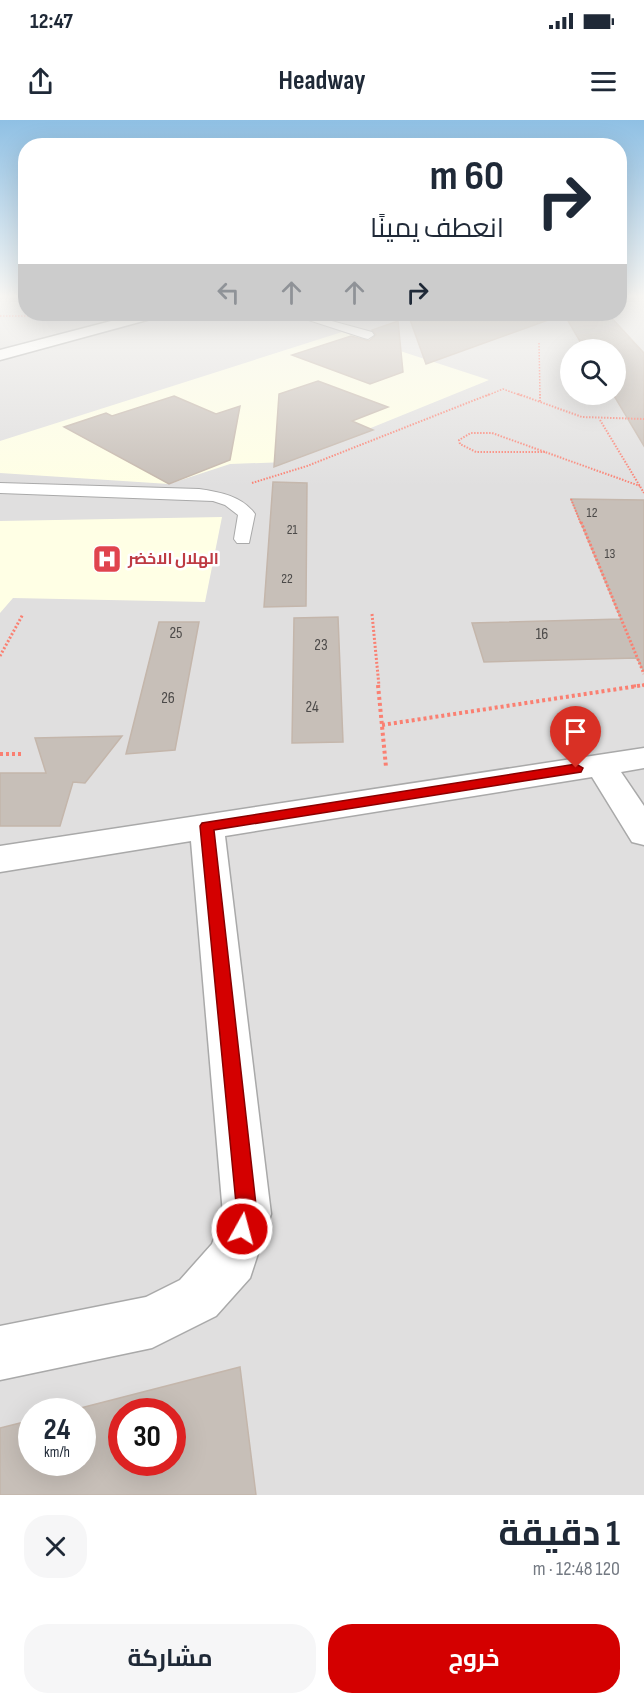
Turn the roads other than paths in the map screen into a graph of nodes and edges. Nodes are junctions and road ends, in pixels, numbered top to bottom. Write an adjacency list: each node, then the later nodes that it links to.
1 (0, 488): 2 (lane)
2 (243, 540)
3 (644, 758): 4 (street)
4 (600, 765): 5 (street); 6 (street)
5 (207, 826): 7 (street); 8 (street)
6 (644, 832)
7 (0, 859)
8 (0, 1353)

